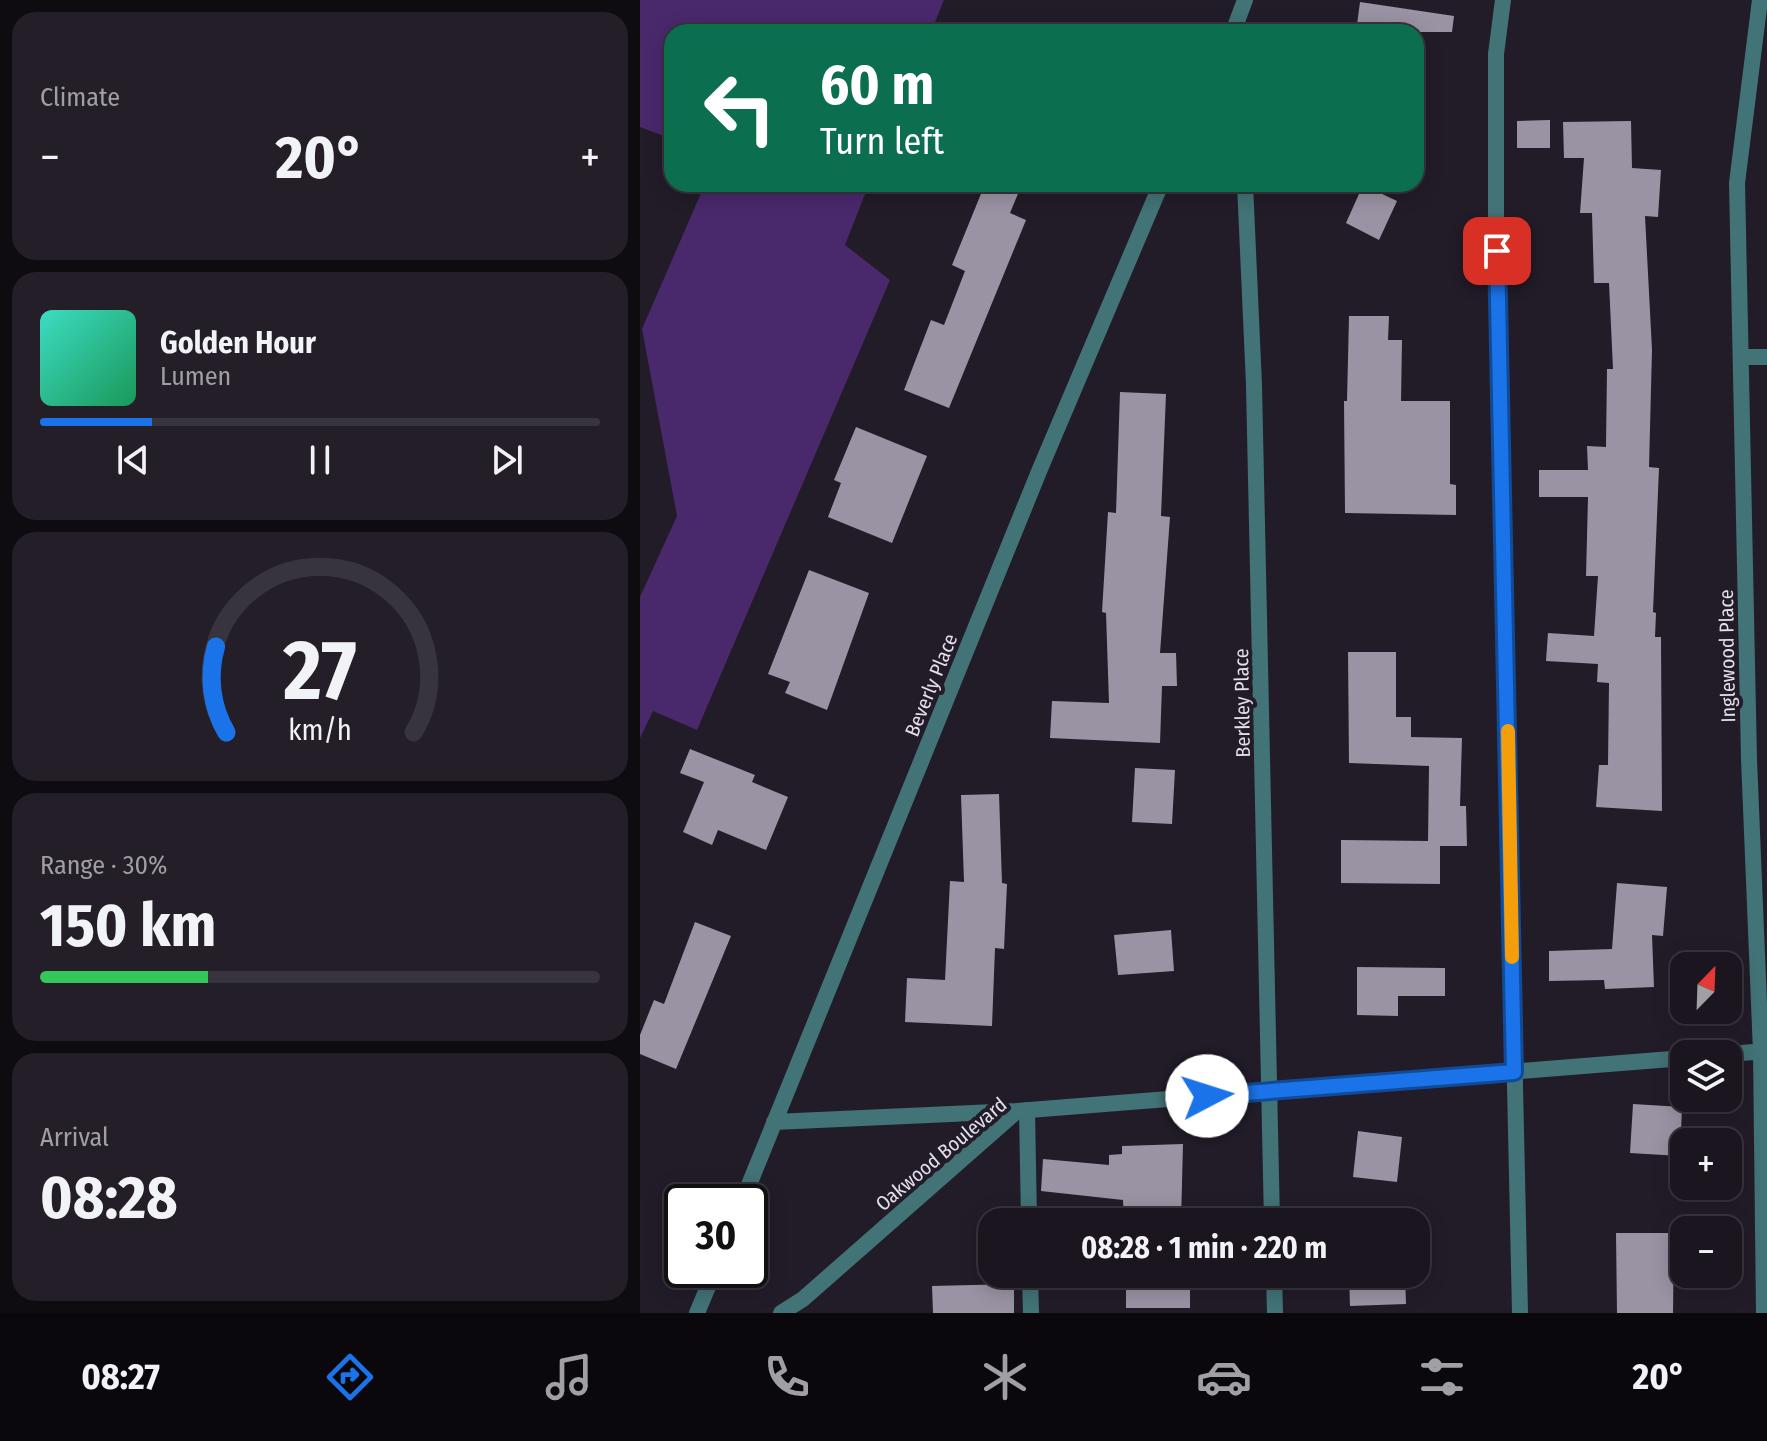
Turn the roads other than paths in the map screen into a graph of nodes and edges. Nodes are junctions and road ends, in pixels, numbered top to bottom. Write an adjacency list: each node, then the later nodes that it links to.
1 (1245, 0): 4 (street)
2 (1503, 0): 12 (street)
3 (1760, 0): 7 (street, Inglewood Place)
4 (1236, 24)
5 (1158, 192): 15 (street, Beverly Place)
6 (1245, 192): 13 (street, Berkley Place)
7 (1741, 357): 8 (street); 9 (street, Inglewood Place)
8 (1767, 357)
9 (1764, 1051): 10 (street); 27 (street, Inglewood Place)
10 (1742, 1053)
11 (1670, 1059): 12 (street, Oakwood Boulevard)
12 (1514, 1072): 13 (street, Oakwood Boulevard); 26 (street)
13 (1267, 1091): 14 (street, Oakwood Boulevard); 18 (street, Berkley Place)
14 (1022, 1111): 15 (street); 17 (street); 23 (street, Oakwood Boulevard)
15 (774, 1122): 16 (street, Beverly Place)
16 (749, 1184)
17 (1028, 1208)
18 (1271, 1208)
19 (707, 1288): 22 (street)
20 (1030, 1288): 24 (street)
21 (1274, 1288): 25 (street)
22 (697, 1313)
23 (781, 1313)
24 (1031, 1313)
25 (1275, 1313)
26 (1520, 1313)
27 (1764, 1313)

